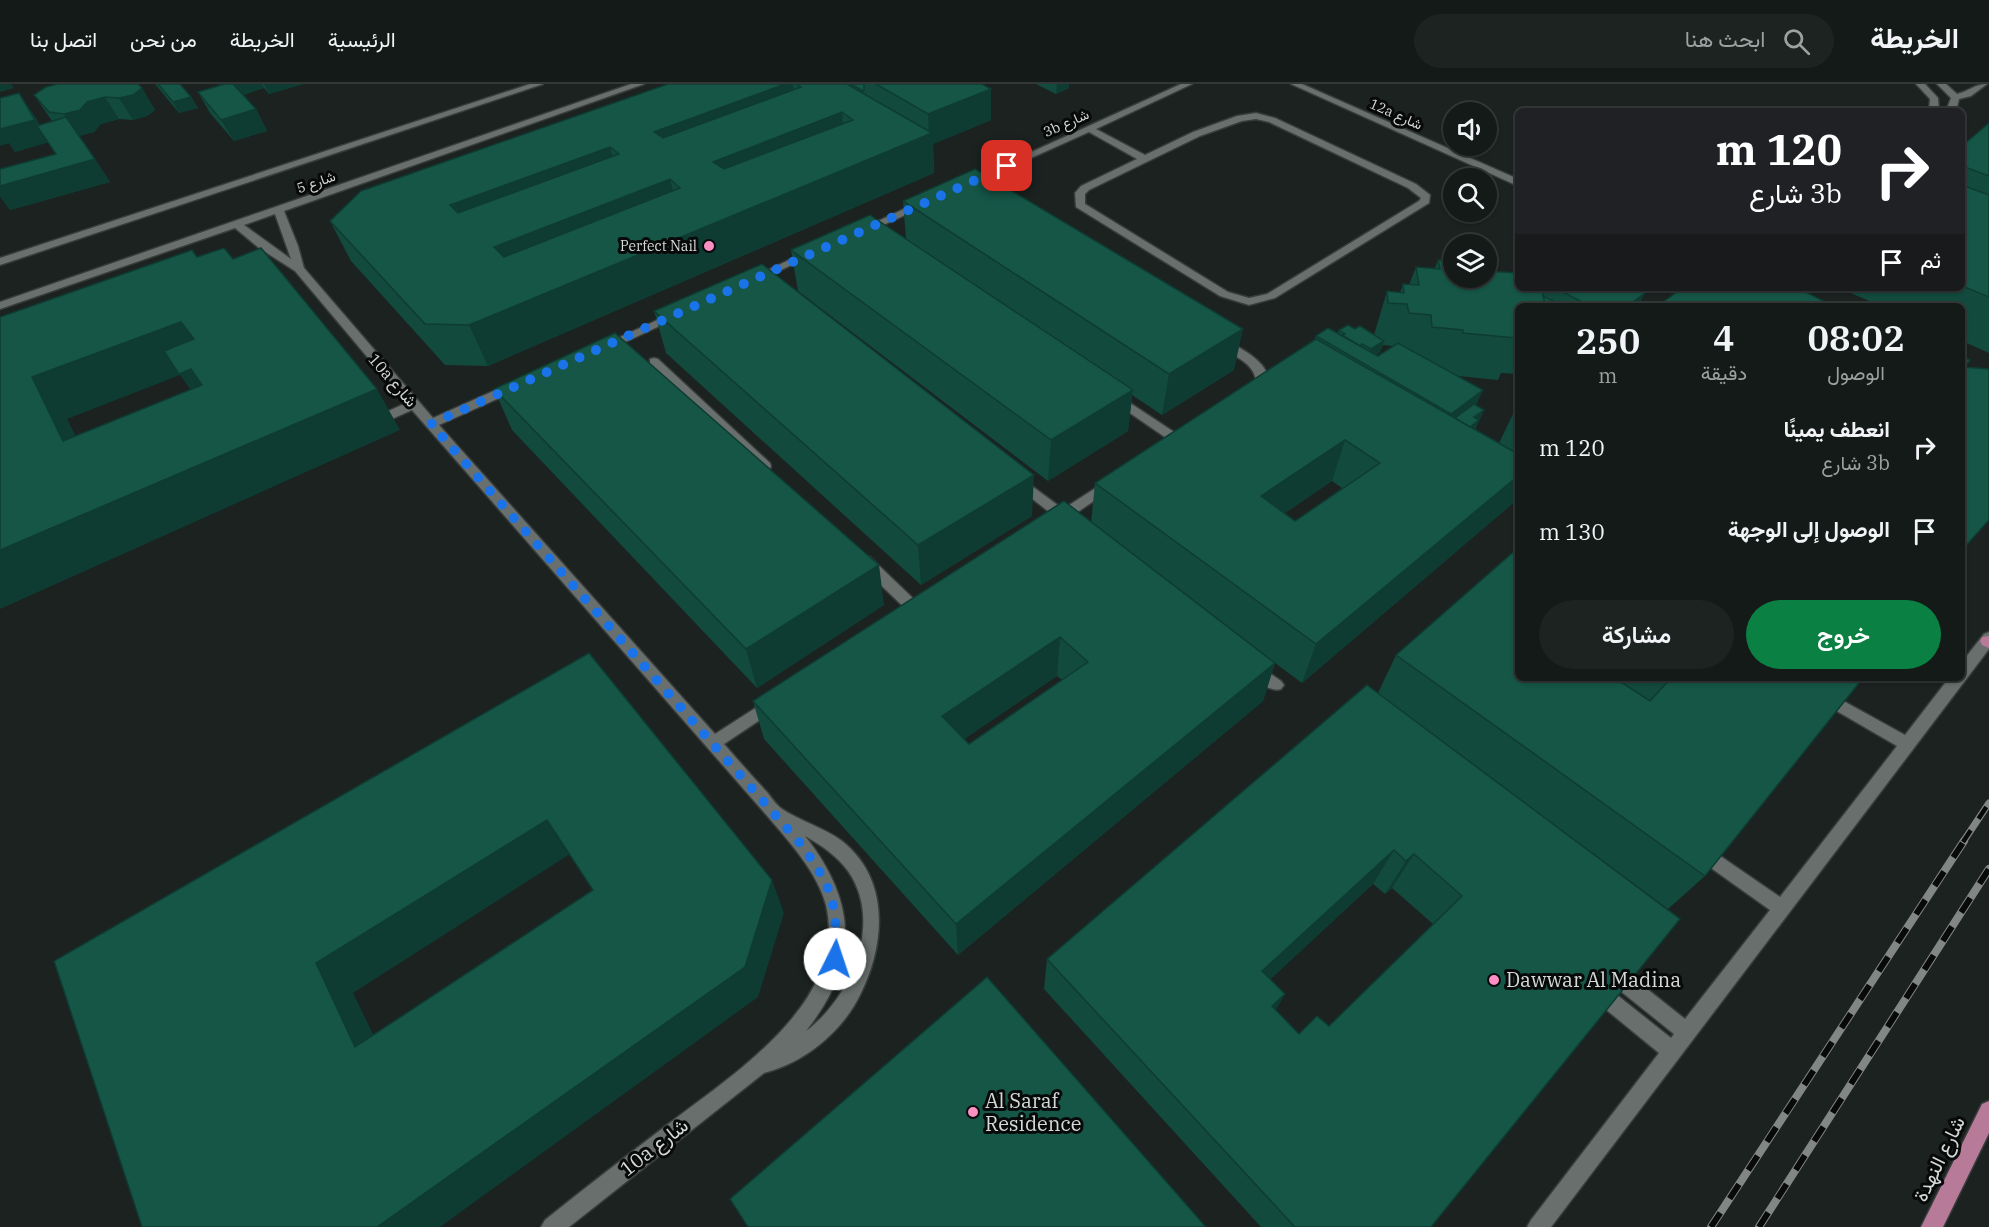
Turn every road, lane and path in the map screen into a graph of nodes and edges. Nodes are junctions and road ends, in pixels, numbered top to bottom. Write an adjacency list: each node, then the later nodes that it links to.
1 (539, 84): 22 (street)
2 (640, 84): 12 (street, شارع 5)
3 (1188, 84): 11 (street, 3b شارع)
4 (1295, 84): 15 (street, 12a شارع)
5 (1920, 84): 9 (street)
6 (1941, 84): 8 (street)
7 (1983, 84): 8 (street)
8 (1955, 97): 10 (street)
9 (1934, 108)
10 (1953, 108)
11 (1090, 129): 13 (street); 16 (street, 3b شارع)
12 (423, 160): 14 (street); 18 (street, شارع 5)
13 (1147, 160): 13 (street)
14 (445, 163)
15 (1515, 182)
16 (962, 186)
17 (930, 201): 20 (street)
18 (278, 210): 19 (street, شارع 5); 23 (street, 10a شارع)
19 (236, 224): 23 (street, 10a شارع); 25 (street, شارع 5)
20 (855, 234)
21 (823, 249): 24 (street)
22 (0, 262)
23 (299, 269): 33 (street, 10a شارع)
24 (758, 281)
25 (0, 306)
26 (682, 311): 28 (street)
27 (1211, 337): 32 (street)
28 (595, 351)
29 (654, 362): 38 (street)
30 (530, 380): 35 (street)
31 (1101, 387): 36 (street)
32 (1246, 400)
33 (414, 404): 34 (street); 35 (street, 10a شارع)
34 (388, 416)
35 (431, 424): 52 (street, 10a شارع)
36 (1179, 441)
37 (1007, 472): 40 (street)
38 (773, 474)
39 (1121, 478): 40 (street)
40 (1063, 516): 41 (street); 42 (street)
41 (1043, 528)
42 (1081, 530)
43 (858, 555): 44 (street)
44 (917, 611)
45 (1988, 640): 47 (street)
46 (1248, 663): 49 (street)
47 (1965, 669)
48 (1956, 681): 53 (street)
49 (1276, 686)
50 (781, 699): 52 (street)
51 (1833, 702): 53 (street)
52 (713, 743): 54 (street, 10a شارع)
53 (1908, 744): 56 (street)
54 (775, 813): 61 (street, 10a شارع); 61 (street, 10a شارع)
55 (1710, 858): 56 (street)
56 (1782, 909): 59 (street)
57 (1620, 979): 59 (street)
58 (1605, 997): 60 (street)
59 (1687, 1033): 60 (street)
60 (1672, 1051): 64 (street)
61 (756, 1067): 63 (street, 10a شارع)
62 (1989, 1112): 65 (main road, شارع النهدة)
63 (552, 1227)
64 (1538, 1227)
65 (1932, 1227)

